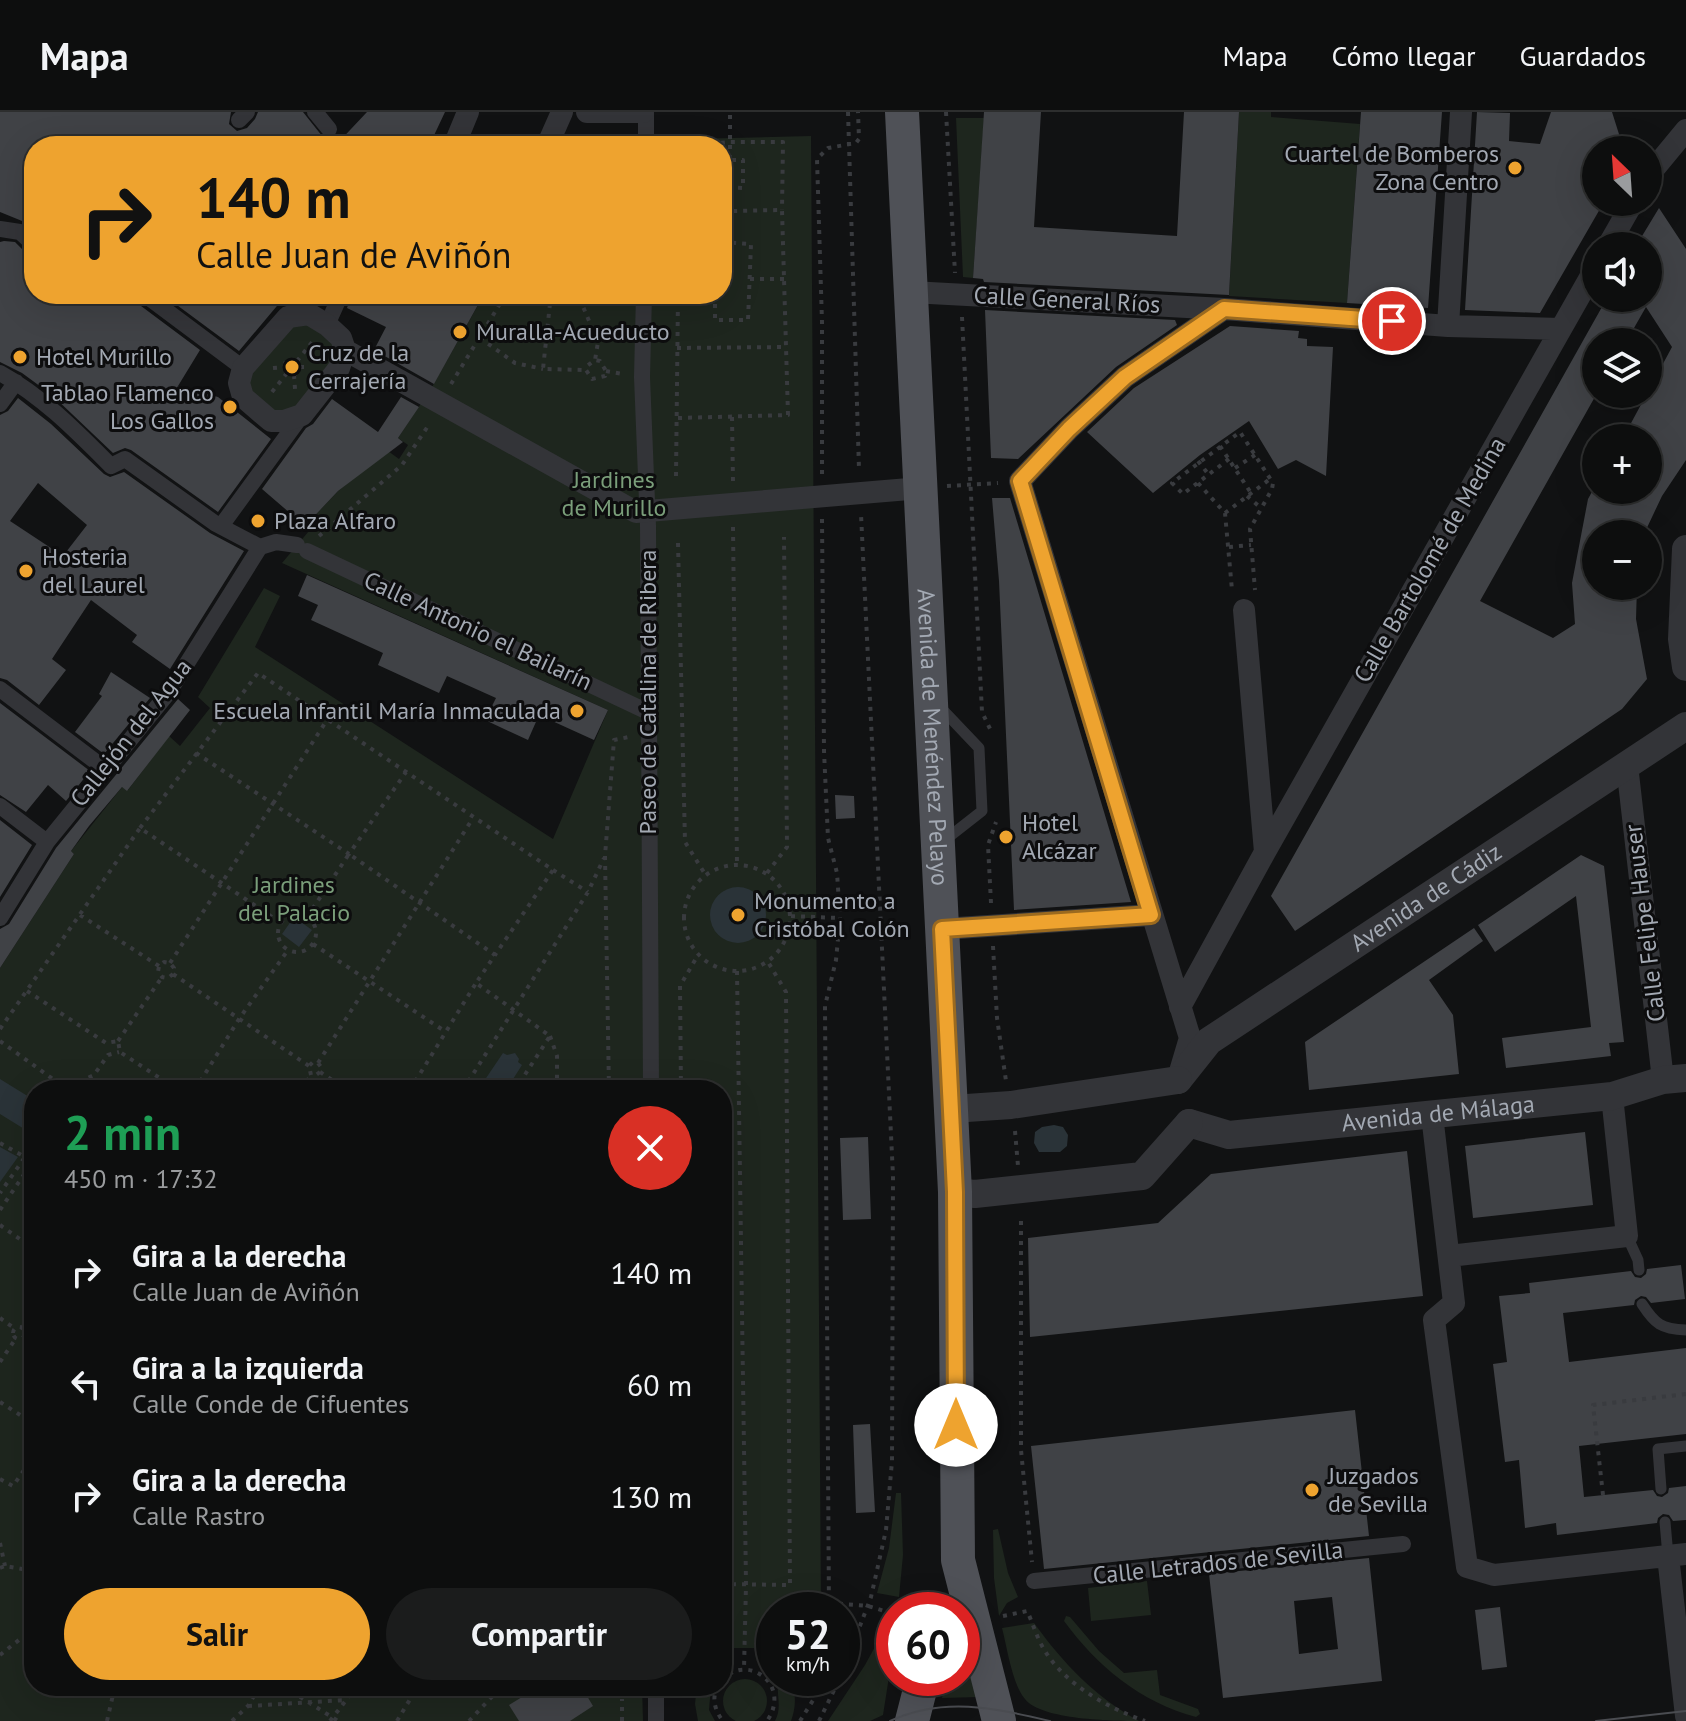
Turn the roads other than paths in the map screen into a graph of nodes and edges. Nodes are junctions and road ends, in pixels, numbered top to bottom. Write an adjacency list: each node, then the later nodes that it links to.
1 (315, 112): 8 (street)
2 (468, 112): 10 (street)
3 (562, 112): 11 (street)
4 (645, 112): 7 (street); 12 (street)
5 (902, 112): 16 (main road)
6 (1461, 112): 22 (street)
7 (590, 113)
8 (329, 129)
9 (1686, 130): 13 (street)
10 (458, 136)
11 (551, 136)
12 (646, 136)
13 (1662, 159)
14 (0, 229): 15 (street)
15 (24, 236)
16 (911, 292): 21 (street, Calle General Ríos); 31 (main road, Avenida de Menéndez Pelayo)
17 (1582, 292): 23 (street, Calle Bartolomé de Medina)
18 (159, 304): 26 (street)
19 (336, 304): 24 (street)
20 (644, 304): 32 (street, Paseo de Catalina de Ribera)
21 (1224, 309): 22 (street, Calle General Ríos); 50 (street)
22 (1448, 326): 23 (street, Calle General Ríos)
23 (1561, 329): 48 (street, Calle Bartolomé de Medina)
24 (319, 334): 25 (street); 26 (street)
25 (345, 350): 30 (street); 32 (street)
26 (253, 368): 30 (street)
27 (0, 373): 28 (street)
28 (16, 382): 29 (street); 33 (street)
29 (0, 404)
30 (299, 405): 33 (street)
31 (921, 488): 32 (street); 40 (main road, Avenida de Menéndez Pelayo)
32 (647, 511): 41 (street, Paseo de Catalina de Ribera)
33 (218, 525): 34 (street)
34 (260, 547): 41 (street, Calle Antonio el Bailarín); 44 (street, Callejón del Agua)
35 (1686, 549): 38 (street)
36 (1244, 602): 48 (street)
37 (1686, 656): 38 (street)
38 (1686, 665)
39 (0, 689): 44 (street)
40 (931, 698): 47 (main road, Avenida de Menéndez Pelayo); 47 (lane)
41 (648, 712): 54 (street, Paseo de Catalina de Ribera)
42 (1686, 726): 43 (street, Avenida de Cádiz)
43 (1627, 765): 53 (street, Calle Felipe Hauser); 55 (street, Avenida de Cádiz)
44 (104, 768): 46 (street, Callejón del Agua)
45 (0, 806): 46 (street)
46 (47, 842): 49 (street, Callejón del Agua)
47 (938, 845): 51 (main road, Avenida de Menéndez Pelayo)
48 (1265, 852): 52 (street, Calle Bartolomé de Medina)
49 (2, 913)
50 (1151, 915): 51 (street); 52 (street)
51 (942, 929): 57 (main road, Avenida de Menéndez Pelayo)
52 (1180, 1007): 55 (street)
53 (1674, 1079): 56 (street, Avenida de Málaga)
54 (651, 1080)
55 (1178, 1080): 57 (street); 59 (street)
56 (1612, 1096): 58 (street, Avenida de Málaga); 61 (street)
57 (952, 1109): 60 (main road, Avenida de Menéndez Pelayo)
58 (1432, 1115): 59 (street, Avenida de Málaga); 62 (street)
59 (1189, 1123): 60 (street)
60 (955, 1192): 71 (main road, Avenida de Menéndez Pelayo)
61 (1627, 1236): 62 (street); 63 (lane)
62 (1449, 1256): 70 (street)
63 (1639, 1270)
64 (1642, 1304): 65 (lane)
65 (1686, 1330)
66 (1686, 1446): 67 (lane)
67 (1661, 1489)
68 (1665, 1522): 70 (lane)
69 (1403, 1544): 72 (street, Calle Letrados de Sevilla)
70 (1677, 1555): 76 (street)
71 (958, 1560): 73 (main road); 79 (main road)
72 (1034, 1581)
73 (948, 1592)
74 (656, 1696): 77 (street)
75 (918, 1696): 78 (main road)
76 (1686, 1716)
77 (656, 1721)
78 (912, 1721)
79 (999, 1721)

